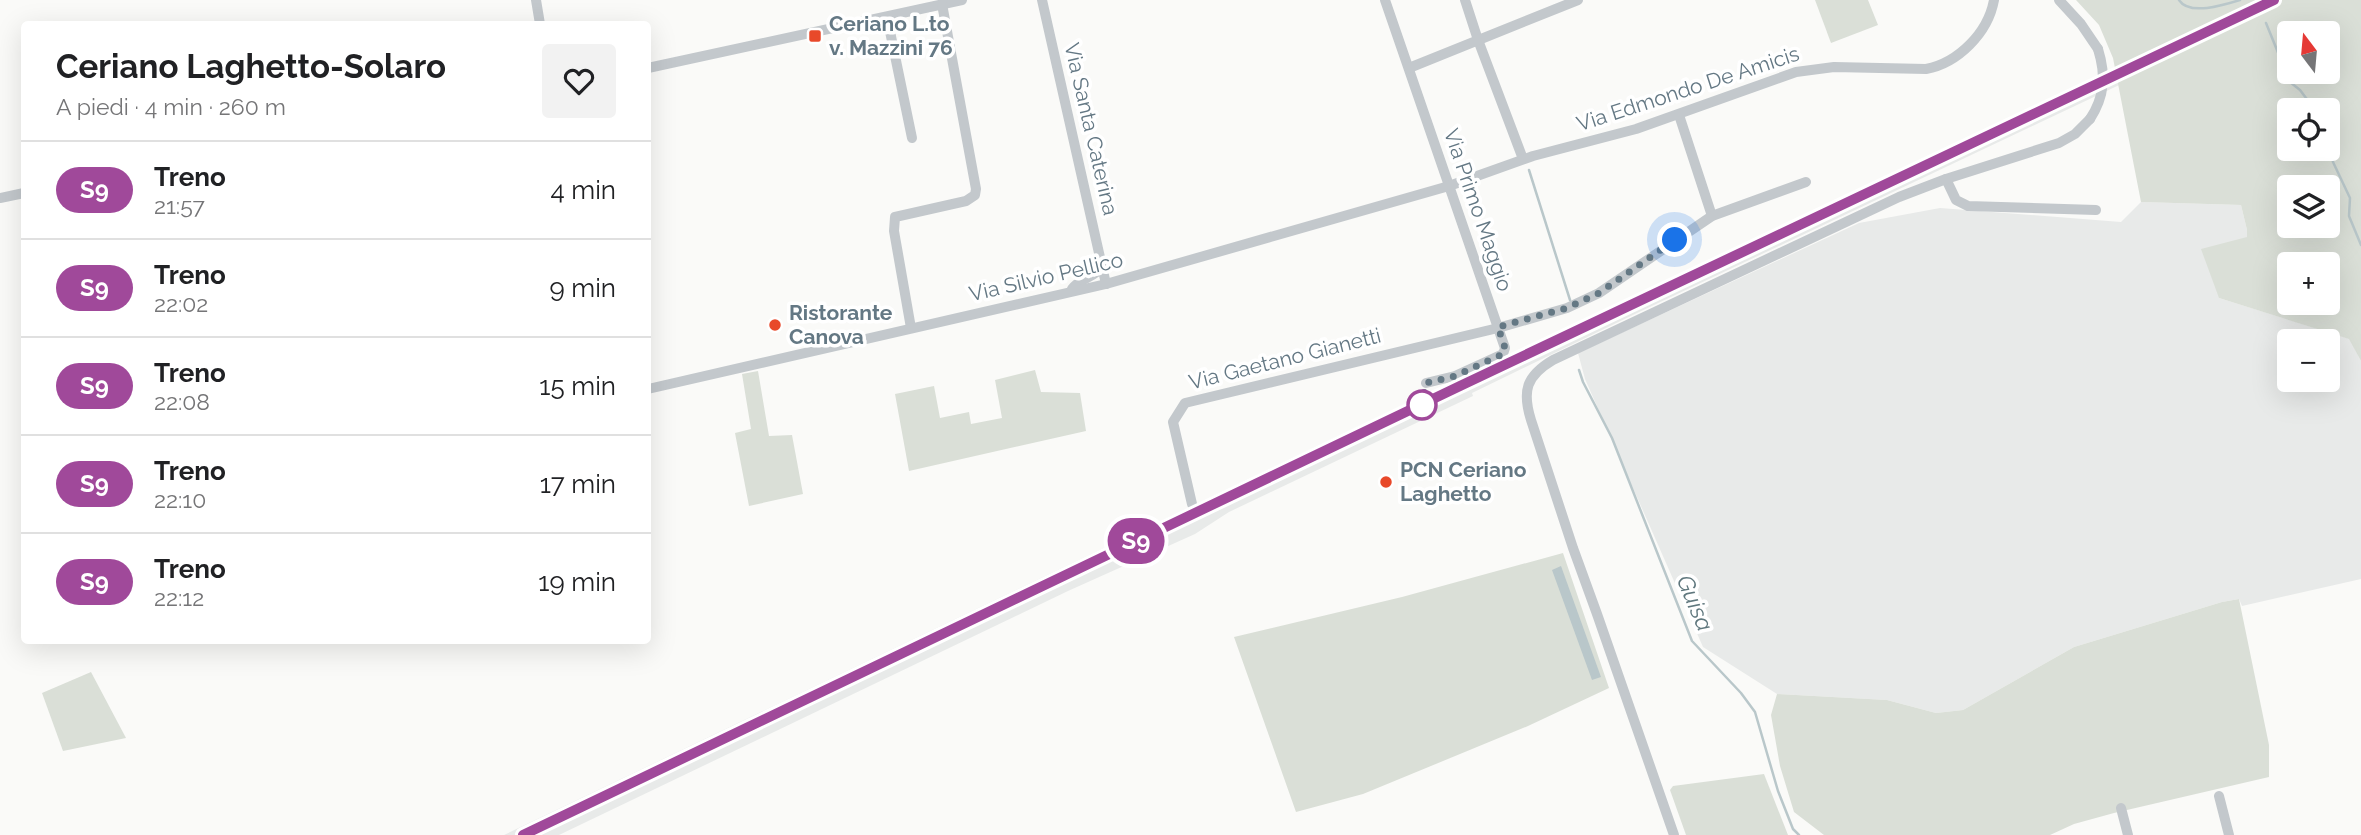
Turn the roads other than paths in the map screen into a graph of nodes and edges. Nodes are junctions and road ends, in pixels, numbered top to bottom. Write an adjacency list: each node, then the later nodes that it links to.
1 (536, 0): 12 (street)
2 (961, 0): 9 (street)
3 (1042, 0): 26 (street, Via Santa Caterina)
4 (1385, 0): 15 (street, Via Primo Maggio)
5 (1465, 0): 13 (street)
6 (1578, 0): 13 (street)
7 (1994, 0): 16 (street, Via Edmondo De Amicis)
8 (2059, 0): 19 (street, bridge)
9 (942, 4): 10 (street); 30 (street)
10 (910, 6): 11 (street)
11 (887, 17): 14 (street); 17 (street)
12 (540, 21)
13 (1478, 40): 15 (street); 18 (street)
14 (651, 67)
15 (1409, 68): 21 (street, Via Primo Maggio)
16 (1679, 115): 18 (street, Via Edmondo De Amicis); 25 (street)
17 (912, 138)
18 (1523, 159): 21 (street, Via Edmondo De Amicis)
19 (1946, 179): 24 (street); 36 (street)
20 (1806, 182): 25 (street, Via Gaetano Gianetti)
21 (1449, 186): 27 (street, Via Silvio Pellico); 29 (street, Via Primo Maggio)
22 (21, 194): 23 (street)
23 (0, 198)
24 (2096, 210)
25 (1712, 216): 29 (street, Via Gaetano Gianetti)
26 (1103, 266): 27 (street, Via Santa Caterina); 28 (street)
27 (1106, 284): 28 (street, Via Silvio Pellico)
28 (1071, 290): 30 (street, Via Silvio Pellico)
29 (1498, 327): 31 (street, Via Primo Maggio); 33 (street, Via Gaetano Gianetti)
30 (911, 328): 32 (street, Via Silvio Pellico)
31 (1426, 383)
32 (651, 388)
33 (1192, 505)
34 (2219, 796): 38 (street)
35 (2121, 808): 37 (street)
36 (1674, 835)
37 (2128, 835)
38 (2229, 835)

